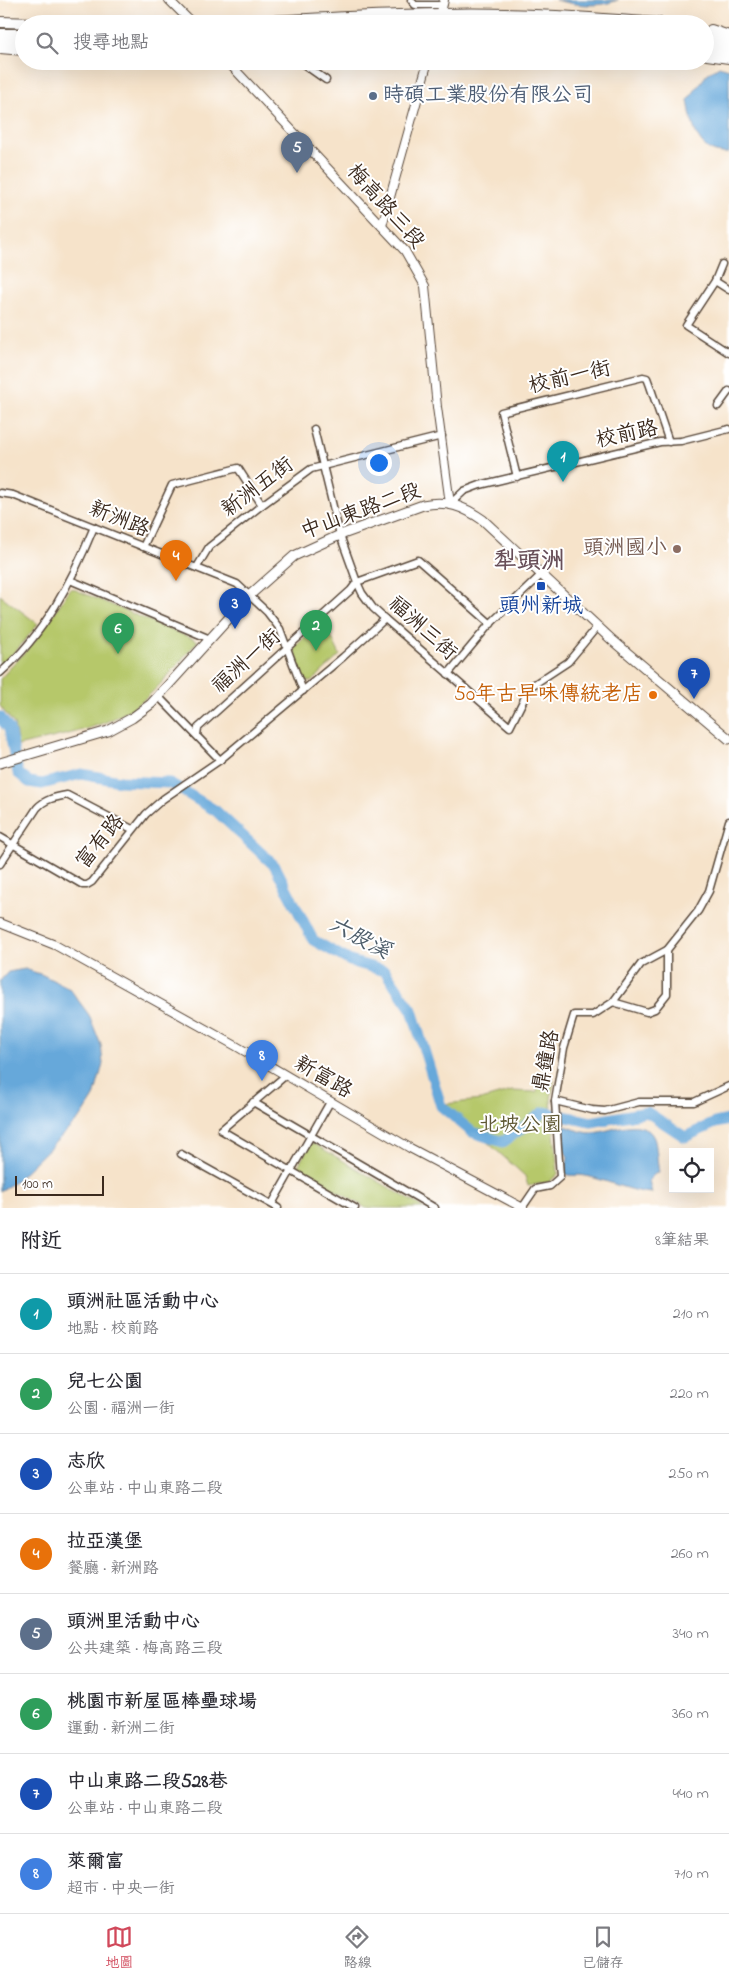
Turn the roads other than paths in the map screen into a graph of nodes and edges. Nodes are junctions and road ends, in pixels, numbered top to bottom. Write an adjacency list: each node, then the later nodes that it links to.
1 (169, 0): 4 (street)
2 (411, 0): 3 (street)
3 (442, 11): 5 (main road); 6 (main road)
4 (184, 15)
5 (372, 15)
6 (548, 15)
7 (0, 22): 8 (main road)
8 (15, 22)
9 (714, 31): 12 (main road)
10 (0, 34): 11 (main road)
11 (15, 34)
12 (729, 35)
13 (714, 40): 16 (main road)
14 (0, 42): 15 (main road)
15 (15, 43)
16 (729, 43)
17 (0, 48): 18 (main road)
18 (15, 49)
19 (714, 51): 20 (main road)
20 (729, 51)
21 (714, 54): 22 (main road)
22 (729, 59)
23 (235, 70): 27 (street, 梅高路三段)
24 (312, 70): 26 (street)
25 (425, 70): 27 (street)
26 (326, 80)
27 (382, 226): 36 (street, 梅高路三段)
28 (722, 264): 29 (street)
29 (714, 281): 30 (street); 31 (street)
30 (729, 290)
31 (729, 353)
32 (729, 391): 33 (street)
33 (718, 406)
34 (314, 429): 38 (street, 福洲三街)
35 (729, 429): 37 (street, 校前路)
36 (442, 436): 38 (street, 新洲五街); 42 (street, 梅高路三段)
37 (669, 442): 39 (street, 校前路); 39 (street, 校前一街)
38 (323, 466): 41 (street, 新洲五街); 44 (street, 福洲三街)
39 (517, 477): 42 (street, 校前路)
40 (0, 493): 43 (street, 新洲路)
41 (262, 504): 45 (street); 46 (street, 新洲五街)
42 (450, 504): 44 (main road, 中山東路二段); 47 (main road, 中山東路二段)
43 (94, 527): 45 (street, 新洲路); 48 (street)
44 (340, 536): 49 (street, 福洲三街); 50 (main road, 中山東路二段)
45 (143, 547): 46 (street, 新洲路)
46 (197, 567): 50 (street, 新洲路)
47 (542, 574): 52 (street); 53 (main road, 中山東路二段)
48 (70, 580): 54 (street); 56 (street)
49 (357, 582): 51 (street, 福洲三街); 52 (street, 福洲一街); 55 (street, 福洲一街)
50 (250, 596): 54 (main road, 中山東路二段); 55 (street, 新洲路)
51 (385, 619): 57 (street, 福洲三街); 58 (street, 富有路)
52 (490, 624): 57 (street)
53 (597, 626): 57 (street, 福洲三街); 61 (main road, 中山東路二段)
54 (210, 639): 59 (main road, 中山東路二段)
55 (288, 648): 58 (street, 新洲路); 60 (street, 福洲一街)
56 (0, 674)
57 (448, 674)
58 (303, 691): 62 (street, 富有路)
59 (158, 696): 60 (street); 63 (main road, 中山東路二段)
60 (196, 735): 62 (street)
61 (729, 739)
62 (220, 760): 65 (street, 富有路)
63 (4, 762)
64 (729, 821): 70 (street)
65 (132, 829): 67 (street); 67 (street, 富有路)
66 (0, 837): 67 (street, 富有路)
67 (13, 844): 68 (street)
68 (0, 864)
69 (0, 923): 72 (street, 新富路)
70 (666, 950): 71 (street); 71 (street)
71 (613, 1002): 74 (street, 鼎鐘路)
72 (284, 1076): 75 (street); 76 (street, 新富路)
73 (729, 1086): 74 (street)
74 (555, 1101): 84 (street, 鼎鐘路)
75 (253, 1102): 77 (street); 79 (street)
76 (330, 1102): 77 (street); 80 (street, 新富路)
77 (311, 1136): 79 (street); 83 (street)
78 (180, 1154): 81 (street)
79 (290, 1170): 81 (street); 82 (street)
80 (509, 1205): 84 (street, 新富路)
81 (275, 1206)
82 (355, 1208)
83 (435, 1208)
84 (522, 1208)

